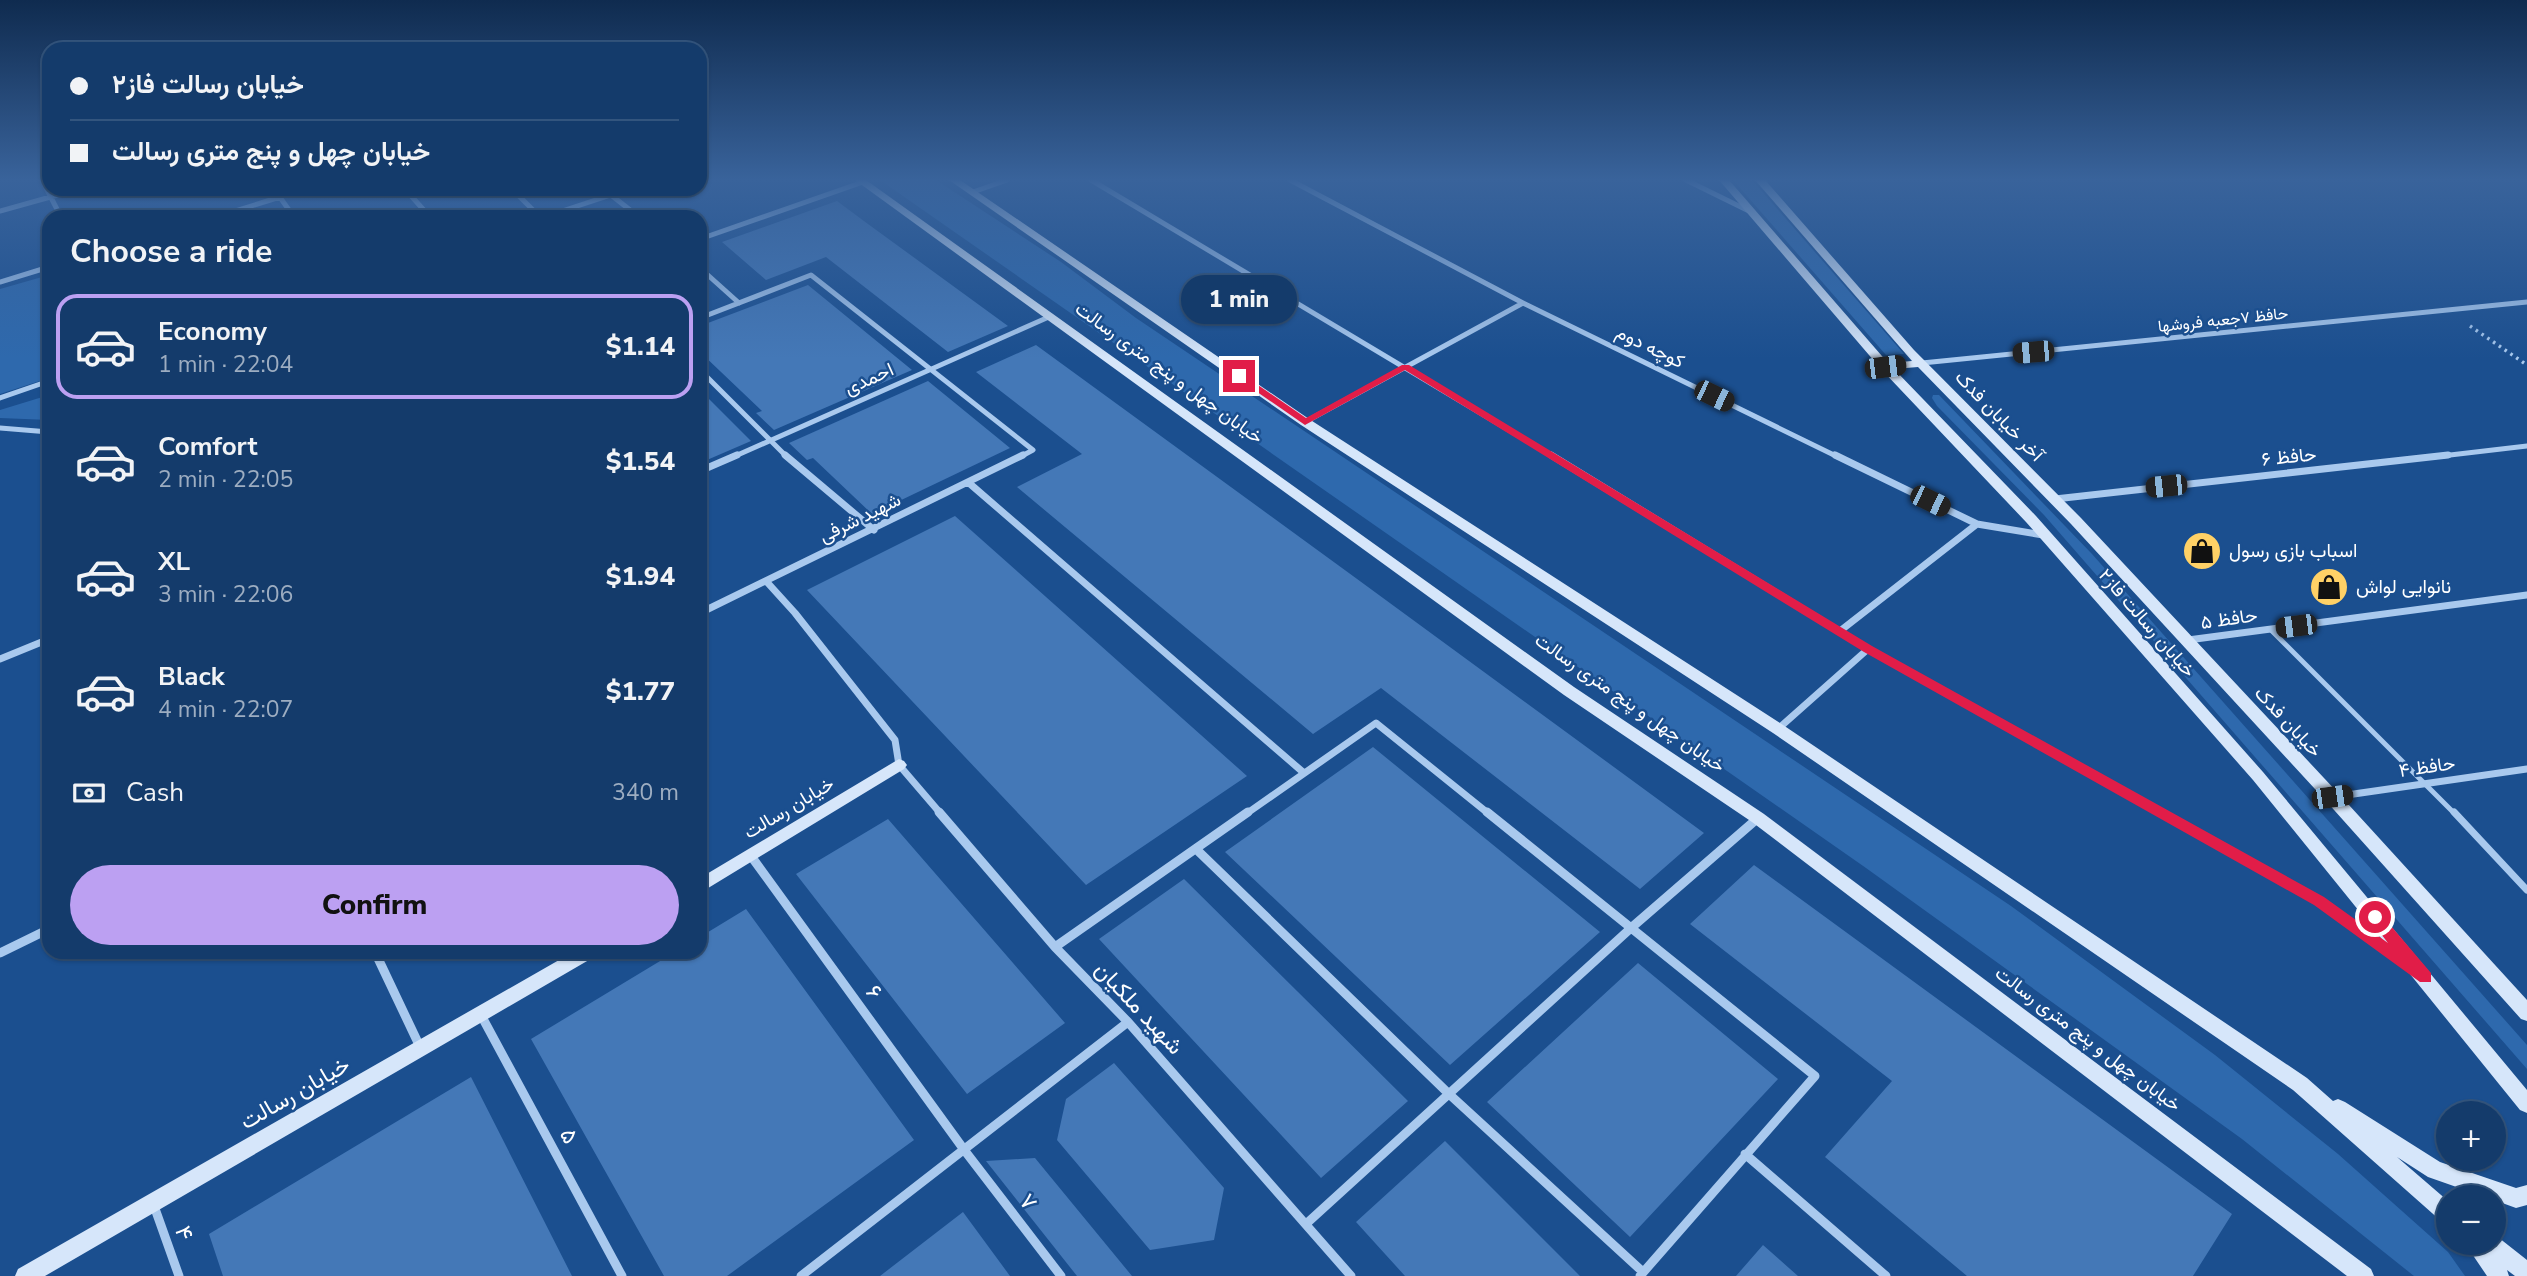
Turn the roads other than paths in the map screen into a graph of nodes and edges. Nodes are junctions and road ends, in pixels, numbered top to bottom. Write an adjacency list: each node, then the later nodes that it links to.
1 (944, 240): 14 (main road, خیابان چهل و پنج متری رسالت)
2 (1042, 240): 22 (main road, خیابان چهل و پنج متری رسالت)
3 (1192, 240): 16 (street)
4 (1403, 240): 12 (street, کوچه دوم)
5 (1775, 240): 17 (main road, خیابان رسالت فاز۲)
6 (1813, 240): 15 (main road)
7 (42, 269): 9 (street)
8 (707, 274): 11 (street)
9 (0, 282)
10 (2527, 302): 15 (street, حافظ ۷جعبه فروشها)
11 (739, 303): 13 (street); 18 (street)
12 (1523, 303): 16 (street); 31 (street, کوچه دوم)
13 (707, 315)
14 (1051, 316): 18 (street, احمدی); 49 (main road, خیابان چهل و پنج متری رسالت)
15 (1922, 363): 17 (main road); 29 (main road, آخر خیابان فدک)
16 (1406, 366): 22 (street); 38 (street)
17 (1885, 367): 33 (main road, خیابان رسالت فاز۲)
18 (931, 369): 25 (street, احمدی); 28 (street, شهید شرفی)
19 (707, 377): 25 (street)
20 (42, 383): 21 (street)
21 (0, 398)
22 (1305, 422): 43 (main road, خیابان چهل و پنج متری رسالت)
23 (0, 428): 24 (street)
24 (42, 431)
25 (769, 441): 27 (street, احمدی); 32 (street)
26 (2527, 446): 29 (street, حافظ ۶)
27 (707, 468)
28 (969, 483): 32 (street, شهید شرفی); 46 (street)
29 (2055, 499): 30 (main road, آخر خیابان فدک)
30 (2076, 521): 39 (main road, خیابان فدک)
31 (1978, 524): 33 (street, کوچه دوم); 38 (street)
32 (874, 530): 34 (street, شهید شرفی)
33 (2044, 535): 60 (main road, خیابان رسالت فاز۲)
34 (766, 581): 36 (street, شهید شرفی); 44 (street)
35 (2527, 595): 37 (street, حافظ ۵)
36 (707, 610)
37 (2270, 629): 39 (street, حافظ ۵); 47 (lane)
38 (1840, 631): 41 (street)
39 (2186, 640): 48 (main road, خیابان فدک)
40 (42, 642): 42 (street)
41 (1868, 649): 43 (street); 60 (street)
42 (0, 659)
43 (1778, 729): 65 (main road, خیابان چهل و پنج متری رسالت)
44 (899, 765): 51 (main road, خیابان رسالت); 56 (street, شهید ملکیان)
45 (2527, 769): 47 (street, حافظ ۴)
46 (1304, 773): 50 (street); 54 (street)
47 (2426, 783): 48 (street, حافظ ۴); 53 (lane)
48 (2332, 797): 61 (main road, خیابان فدک)
49 (1758, 818): 54 (street); 85 (main road, خیابان چهل و پنج متری رسالت)
50 (1195, 849): 56 (street); 66 (street)
51 (751, 856): 52 (main road, خیابان رسالت); 68 (street, ۶)
52 (707, 882)
53 (2527, 890)
54 (1631, 928): 66 (street); 69 (street)
55 (42, 932): 57 (street)
56 (1055, 947): 63 (street, شهید ملکیان)
57 (0, 953)
58 (378, 959): 64 (street)
59 (576, 959): 62 (main road, خیابان رسالت)
60 (2426, 978): 67 (main road, خیابان رسالت فاز۲)
61 (2527, 1013)
62 (481, 1015): 64 (main road, خیابان رسالت); 80 (street, ۵)
63 (1128, 1022): 68 (street); 73 (street, شهید ملکیان)
64 (422, 1050): 71 (main road, خیابان رسالت)
65 (2300, 1084): 70 (main road); 72 (main road, خیابان چهل و پنج متری رسالت)
66 (1449, 1094): 73 (street); 77 (street)
67 (2527, 1104)
68 (965, 1151): 81 (street); 82 (street, ۷)
69 (1745, 1154): 77 (street); 84 (street)
70 (2527, 1195)
71 (153, 1202): 78 (main road, خیابان رسالت); 79 (street, ۴)
72 (2436, 1203)
73 (1306, 1224): 83 (street, شهید ملکیان)
74 (2484, 1255): 86 (main road)
75 (2504, 1255): 76 (main road)
76 (2527, 1273)
77 (1641, 1274)
78 (25, 1276)
79 (179, 1276)
80 (622, 1276)
81 (801, 1276)
82 (1061, 1276)
83 (1351, 1276)
84 (1886, 1276)
85 (2364, 1276)
86 (2499, 1276)

